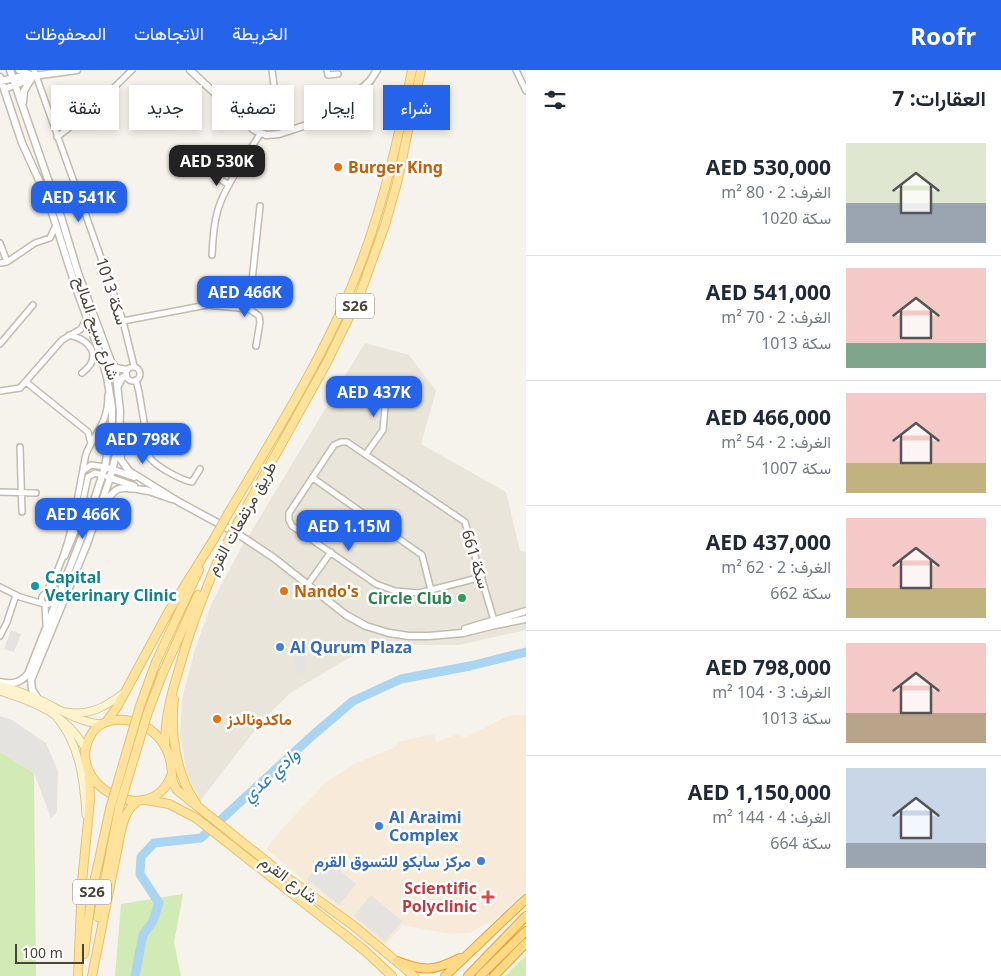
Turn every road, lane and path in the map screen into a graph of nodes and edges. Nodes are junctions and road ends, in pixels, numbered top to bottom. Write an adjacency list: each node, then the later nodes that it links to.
1 (10, 70): 14 (street, شارع سيح المالح)
2 (19, 70): 13 (street)
3 (77, 70): 13 (street)
4 (132, 70): 22 (street)
5 (190, 70): 21 (street)
6 (272, 70): 16 (street)
7 (327, 70): 12 (street)
8 (377, 70): 21 (street)
9 (412, 70): 71 (main road, طريق مرتفعات القرم / S26, bridge)
10 (421, 70): 72 (main road, طريق مرتفعات القرم / S26, bridge)
11 (516, 70): 19 (street)
12 (338, 74)
13 (33, 75): 14 (street); 17 (street); 20 (street); 22 (street, سكة 1013)
14 (13, 78): 15 (street); 17 (street, شارع سيح المالح)
15 (1, 79): 18 (street, شارع سيح المالح)
16 (274, 85)
17 (15, 86): 18 (street); 20 (street, شارع سيح المالح)
18 (4, 90): 26 (street, شارع سيح المالح)
19 (526, 91)
20 (22, 107): 42 (street, شارع سيح المالح)
21 (260, 134): 24 (street)
22 (57, 137): 36 (street, سكة 1013)
23 (178, 152): 24 (street)
24 (229, 185): 30 (street)
25 (260, 206): 34 (street)
26 (56, 225): 27 (street); 29 (street, شارع سيح المالح)
27 (50, 238): 29 (street); 31 (street)
28 (0, 243): 31 (street)
29 (62, 243): 35 (street, شارع سيح المالح)
30 (212, 255)
31 (7, 262): 32 (street)
32 (0, 263)
33 (33, 305): 40 (street)
34 (249, 309): 36 (street); 41 (street)
35 (87, 318): 37 (street); 38 (street, شارع سيح المالح)
36 (123, 321): 43 (street, سكة 1013)
37 (81, 329): 38 (street); 39 (street)
38 (93, 332): 46 (street, شارع سيح المالح)
39 (69, 335): 44 (street); 48 (street)
40 (0, 344)
41 (256, 346)
42 (111, 362): 45 (street); 50 (street, شارع سيح المالح)
43 (134, 366): 45 (street); 47 (street)
44 (82, 373)
45 (126, 373): 47 (street); 50 (street)
46 (107, 377): 53 (street); 58 (street, شارع سيح المالح)
47 (136, 380): 60 (street)
48 (26, 382): 51 (street); 52 (street)
49 (387, 383): 57 (street)
50 (117, 387): 55 (street, شارع سيح المالح)
51 (0, 391)
52 (88, 432): 53 (street); 54 (street)
53 (99, 432): 54 (street)
54 (90, 443): 61 (street)
55 (119, 443): 59 (street, شارع سيح المالح); 65 (street)
56 (20, 447): 67 (street)
57 (366, 454): 64 (street, سكة 661); 74 (street, سكة 661)
58 (105, 467): 59 (street); 61 (street); 62 (street, شارع سيح المالح)
59 (112, 469): 63 (street, شارع سيح المالح); 65 (street)
60 (200, 469)
61 (82, 472): 79 (street)
62 (102, 475): 63 (street); 80 (street); 87 (street, شارع سيح المالح)
63 (110, 478): 65 (street); 70 (street, شارع سيح المالح)
64 (313, 478): 73 (street); 77 (street)
65 (150, 487): 70 (street); 75 (street)
66 (0, 492): 67 (street)
67 (22, 493): 68 (street); 69 (street)
68 (36, 493)
69 (22, 512)
70 (91, 532): 92 (street, شارع سيح المالح)
71 (214, 539): 91 (main road); 108 (main road, طريق مرتفعات القرم / S26, bridge)
72 (222, 551): 88 (main road); 109 (main road, طريق مرتفعات القرم / S26, bridge)
73 (331, 552): 75 (street); 77 (street)
74 (482, 577): 77 (street); 85 (street, سكة 661)
75 (308, 584): 85 (street)
76 (0, 587): 78 (street)
77 (431, 590)
78 (16, 595): 81 (street); 86 (street)
79 (43, 595): 80 (street); 81 (street); 82 (street)
80 (52, 596): 82 (street)
81 (34, 600): 82 (street)
82 (44, 604): 87 (street)
83 (526, 610): 85 (street)
84 (526, 619): 85 (street)
85 (494, 622)
86 (0, 636)
87 (43, 636): 89 (street, شارع سيح المالح)
88 (178, 674): 95 (main road); 100 (main road)
89 (0, 683): 92 (main road)
90 (0, 691): 93 (main road)
91 (125, 692): 93 (main road); 94 (main road)
92 (38, 699): 93 (main road)
93 (57, 712): 94 (main road); 96 (main road); 101 (main road)
94 (104, 723): 95 (main road); 96 (main road)
95 (165, 746): 98 (main road)
96 (85, 748): 97 (main road)
97 (88, 771): 99 (main road); 101 (main road)
98 (171, 776): 99 (main road); 100 (main road, شارع القرم)
99 (142, 800): 109 (main road); 110 (main road, شارع القرم)
100 (202, 811): 107 (main road, شارع القرم)
101 (86, 833): 108 (main road)
102 (526, 899): 106 (highway)
103 (526, 916): 114 (highway)
104 (526, 931): 115 (highway)
105 (526, 943): 116 (highway); 117 (highway)
106 (468, 954): 107 (highway); 112 (highway); 113 (highway)
107 (397, 961): 111 (main road, شارع القرم)
108 (80, 976)
109 (92, 976)
110 (392, 976)
111 (414, 976)
112 (445, 976)
113 (454, 976)
114 (468, 976)
115 (480, 976)
116 (494, 976)
117 (498, 976)

